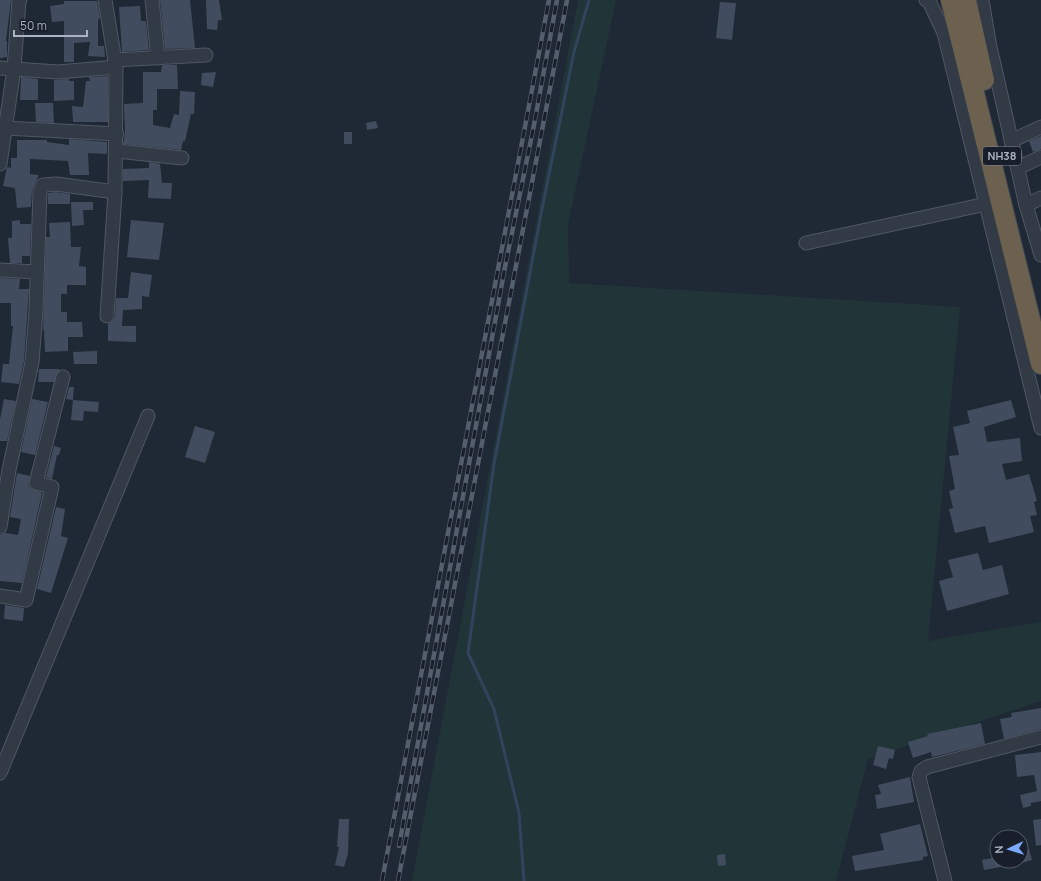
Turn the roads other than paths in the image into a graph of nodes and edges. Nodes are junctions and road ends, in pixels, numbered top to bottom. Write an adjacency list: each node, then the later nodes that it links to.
1 (20, 0): 12 (street)
2 (105, 0): 10 (street)
3 (152, 0): 9 (street)
4 (926, 0): 23 (street)
5 (950, 0): 15 (highway, NH38)
6 (966, 0): 33 (highway, NH38)
7 (982, 0): 17 (street)
8 (206, 56): 9 (street)
9 (158, 58): 10 (street)
10 (116, 63): 12 (street); 16 (street)
11 (0, 68): 12 (street)
12 (14, 69): 14 (street)
13 (1041, 127): 17 (street)
14 (5, 128): 16 (street); 21 (street)
15 (982, 128): 23 (street); 35 (highway, NH38)
16 (117, 134): 18 (street)
17 (1011, 142): 22 (street)
18 (116, 150): 20 (street); 24 (street)
19 (1041, 157): 22 (street)
20 (182, 158)
21 (0, 164)
22 (1018, 168): 27 (street)
23 (977, 173): 26 (street)
24 (115, 192): 32 (street); 34 (street)
25 (1041, 198): 27 (street)
26 (986, 204): 29 (street); 38 (street)
27 (1026, 205): 28 (street)
28 (1039, 241): 30 (street)
29 (806, 243)
30 (1041, 256)
31 (0, 270): 32 (street)
32 (37, 272): 39 (street)
33 (1041, 312)
34 (107, 316)
35 (1041, 364)
36 (63, 377): 41 (street)
37 (148, 416): 43 (street)
38 (1041, 428)
39 (5, 469): 40 (street)
40 (0, 527)
41 (0, 596)
42 (1041, 737): 44 (street)
43 (0, 773)
44 (945, 881)

